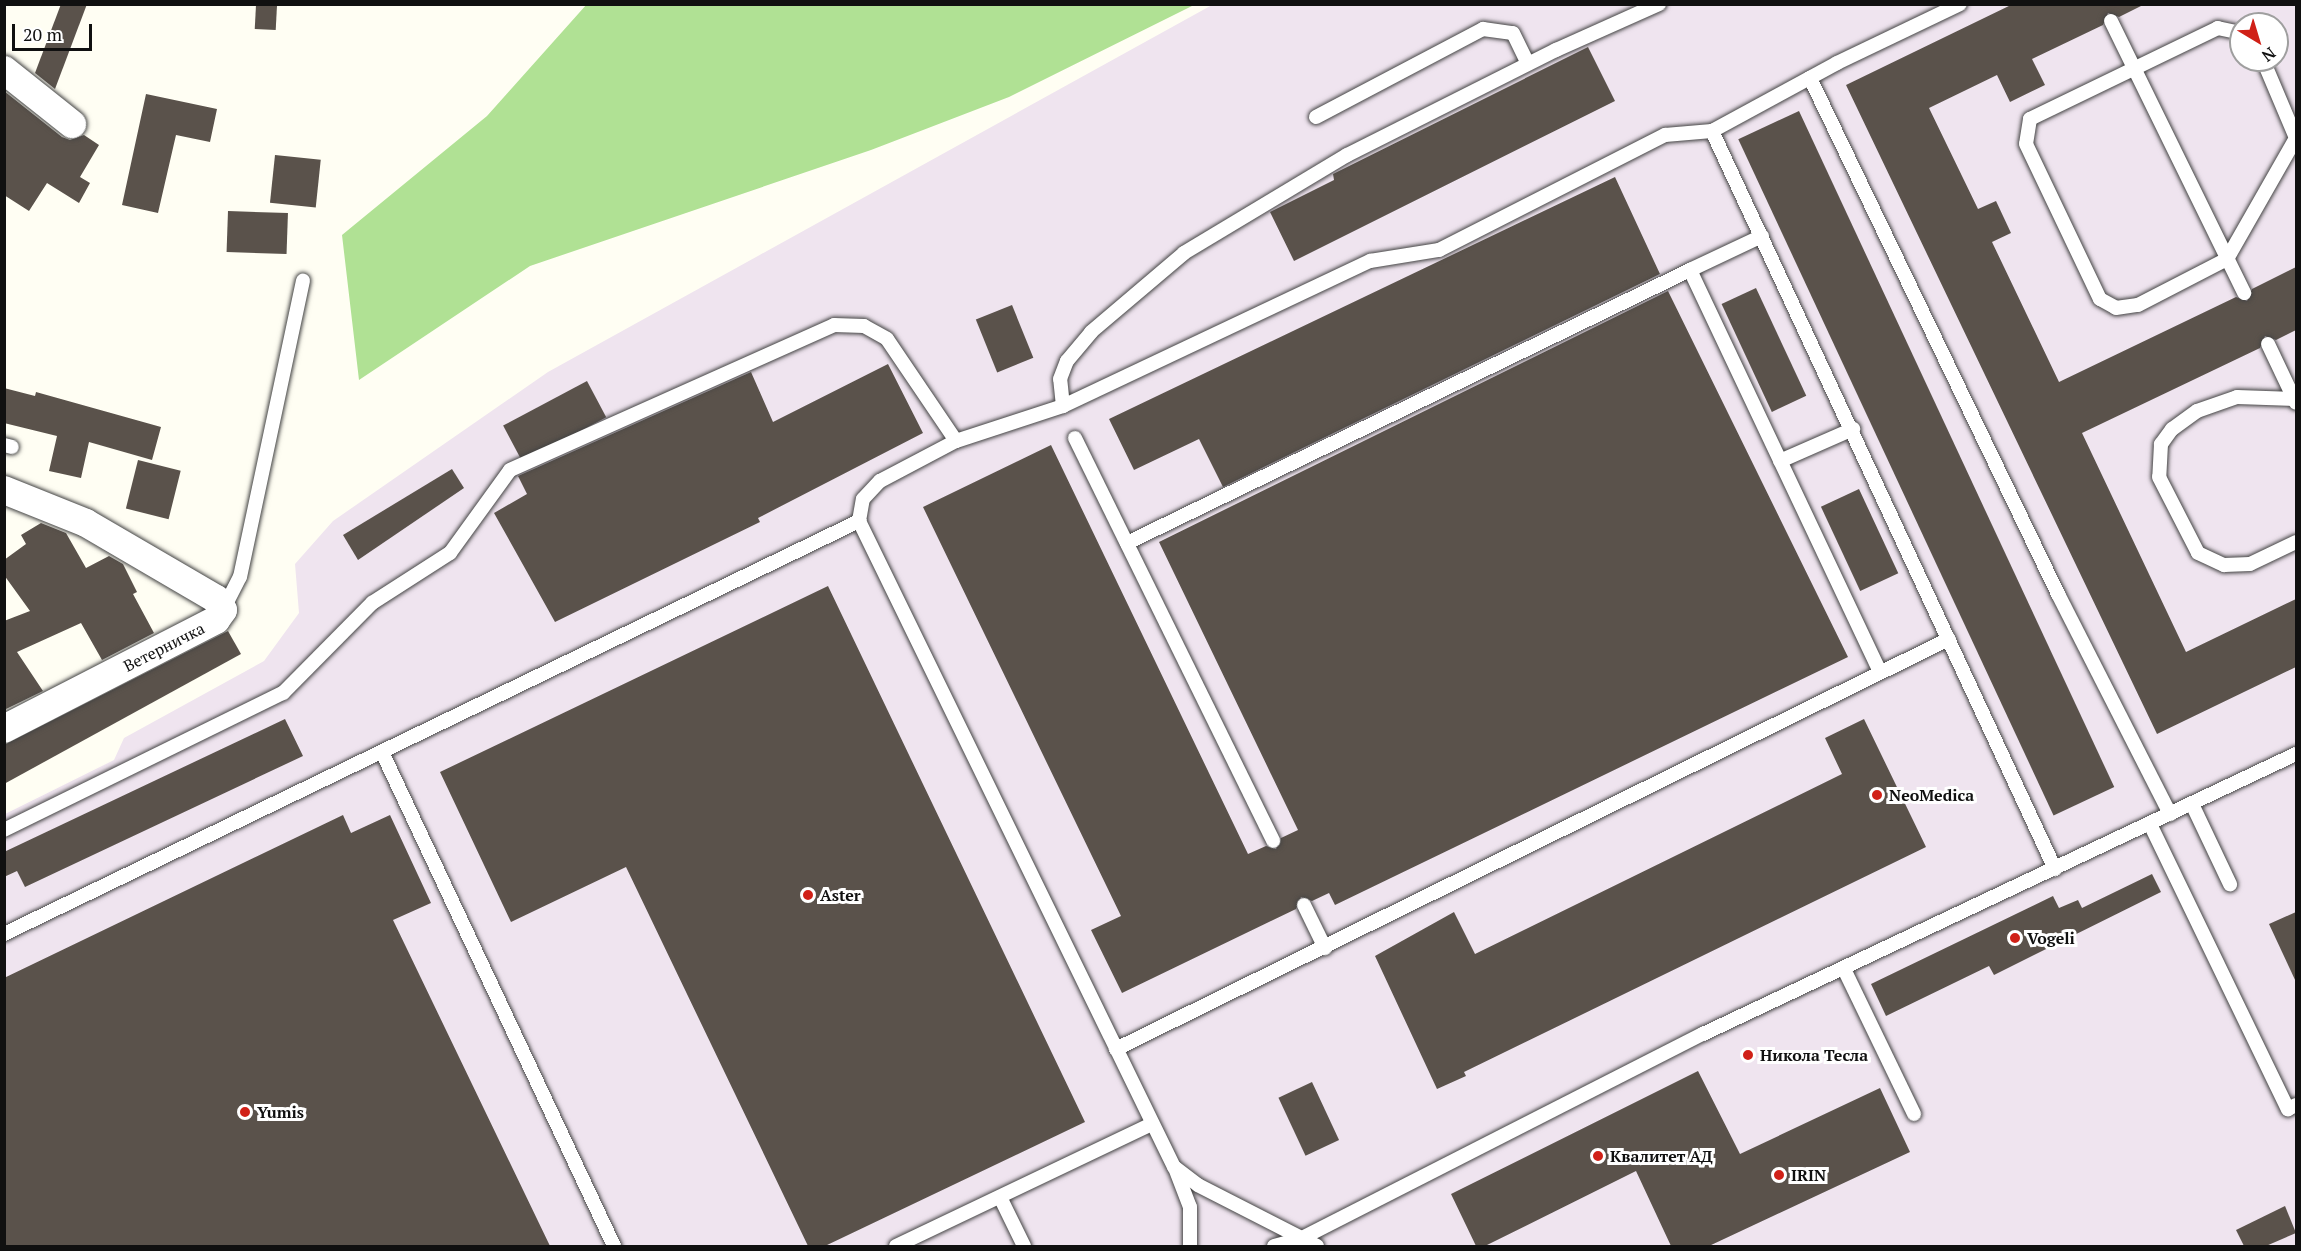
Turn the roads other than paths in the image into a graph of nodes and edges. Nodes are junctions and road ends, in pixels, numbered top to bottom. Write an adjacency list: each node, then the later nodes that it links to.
1 (1659, 4): 5 (lane)
2 (1959, 4): 9 (lane)
3 (2111, 21): 6 (lane)
4 (2229, 30): 6 (lane)
5 (1528, 64): 10 (lane); 20 (lane)
6 (2134, 68): 14 (lane); 14 (lane)
7 (4, 70): 11 (street)
8 (2268, 72): 14 (lane)
9 (1810, 78): 12 (lane); 36 (lane)
10 (1316, 117)
11 (72, 124)
12 (1712, 131): 13 (lane); 20 (lane)
13 (1762, 236): 15 (lane); 21 (lane)
14 (2227, 259): 17 (lane)
15 (1690, 270): 24 (lane); 28 (lane)
16 (303, 281): 29 (lane)
17 (2244, 293)
18 (2268, 344): 19 (lane)
19 (2296, 401): 27 (lane)
20 (1063, 406): 23 (lane)
21 (1852, 429): 24 (lane); 30 (lane)
22 (1075, 438): 28 (lane)
23 (956, 441): 26 (lane); 38 (lane)
24 (1780, 461): 31 (lane)
25 (4, 490): 29 (street)
26 (859, 521): 33 (lane); 46 (lane)
27 (2296, 542)
28 (1127, 543): 39 (lane)
29 (223, 610): 32 (street, Ветерничка)
30 (1949, 639): 31 (lane); 40 (lane)
31 (1880, 672): 44 (lane)
32 (4, 729)
33 (382, 752): 43 (lane); 53 (lane)
34 (2296, 754): 35 (lane)
35 (2192, 804): 36 (lane); 41 (lane)
36 (2170, 814): 37 (lane)
37 (2150, 824): 40 (lane); 47 (lane)
38 (4, 830)
39 (1273, 841)
40 (2055, 869): 45 (lane)
41 (2230, 884)
42 (1305, 905): 44 (lane)
43 (4, 933)
44 (1325, 948): 46 (lane)
45 (1844, 969): 48 (lane); 52 (lane)
46 (1116, 1049): 49 (lane)
47 (2296, 1105)
48 (1914, 1114)
49 (1152, 1124): 50 (lane); 51 (lane)
50 (1174, 1167): 52 (lane); 56 (lane)
51 (1000, 1197): 54 (lane); 55 (lane)
52 (1300, 1239): 57 (lane); 58 (lane)
53 (614, 1246)
54 (896, 1246)
55 (1024, 1246)
56 (1190, 1246)
57 (1274, 1246)
58 (1317, 1246)

